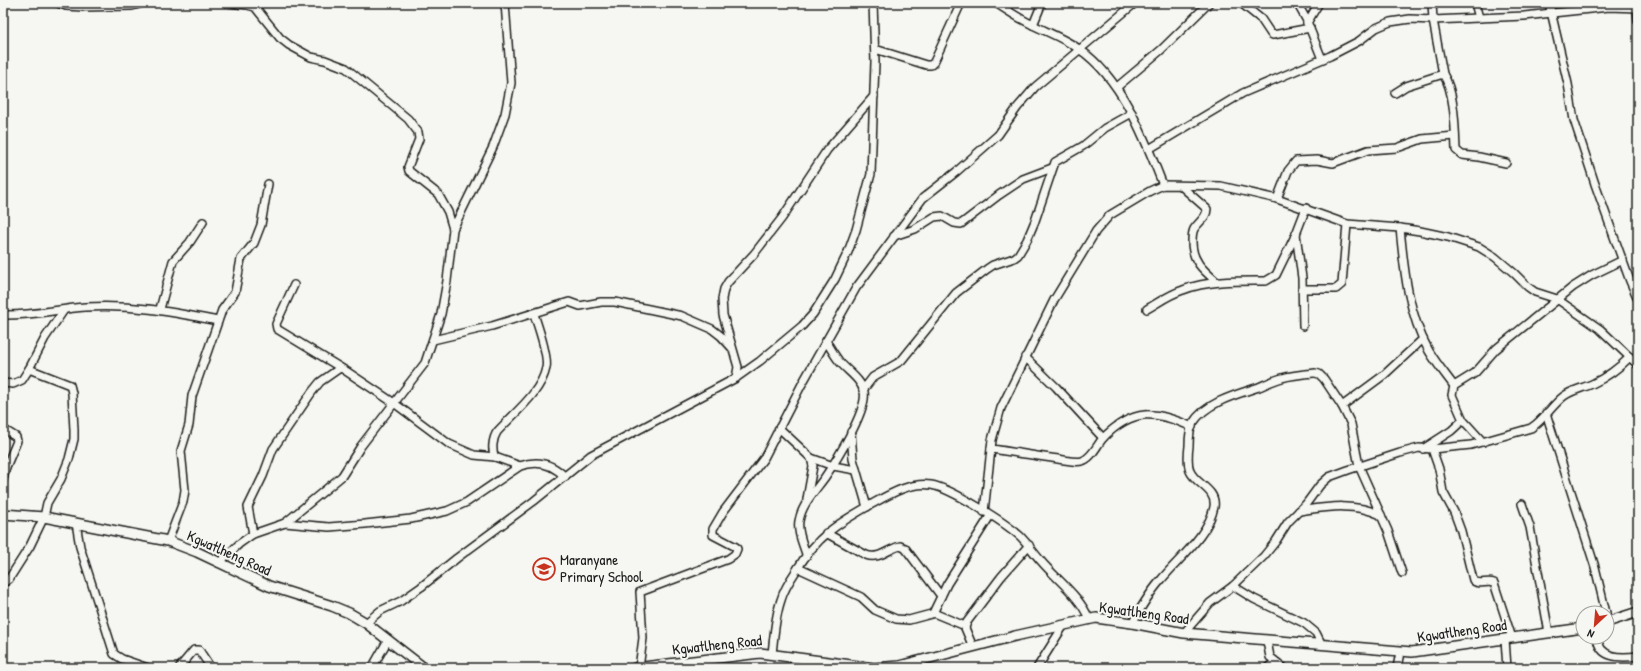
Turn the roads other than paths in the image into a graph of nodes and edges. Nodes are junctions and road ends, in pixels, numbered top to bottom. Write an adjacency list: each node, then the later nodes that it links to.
1 (58, 3): 2 (street)
2 (143, 3)
3 (227, 3): 44 (street)
4 (505, 3): 44 (street)
5 (873, 3): 24 (street)
6 (961, 3): 24 (street)
7 (996, 3): 22 (street)
8 (1042, 3): 22 (street)
9 (1135, 3): 25 (street)
10 (1209, 3): 28 (street)
11 (1241, 3): 23 (street)
12 (1297, 3): 23 (street)
13 (1319, 3): 23 (street)
14 (1432, 3): 20 (street)
15 (1475, 3): 19 (street)
16 (1549, 3): 18 (street)
17 (1638, 8): 18 (street); 21 (street)
18 (1551, 12): 19 (street); 47 (street)
19 (1479, 18): 20 (street)
20 (1433, 20): 26 (street); 27 (street)
21 (1638, 20)
22 (1033, 25): 25 (street)
23 (1308, 25): 26 (street)
24 (875, 49): 30 (street)
25 (1080, 50): 28 (street); 46 (street)
26 (1322, 58): 33 (street)
27 (1443, 74): 29 (street); 32 (street)
28 (1117, 87): 31 (street)
29 (1395, 93)
30 (874, 96): 63 (street); 69 (street)
31 (1132, 113): 33 (street); 35 (street)
32 (1455, 136): 34 (street); 39 (street)
33 (1149, 149): 37 (street)
34 (1506, 162)
35 (1052, 168): 46 (street); 72 (street)
36 (268, 184): 58 (street)
37 (1163, 185): 38 (street); 64 (street)
38 (1181, 186): 39 (street); 48 (street)
39 (1277, 199): 40 (street)
40 (1306, 208): 42 (street); 45 (street)
41 (203, 222): 53 (street)
42 (1347, 224): 43 (street); 50 (street)
43 (1400, 228): 52 (street); 60 (street)
44 (453, 229): 61 (street)
45 (1296, 234): 48 (street); 50 (street)
46 (894, 236): 62 (street)
47 (1623, 260): 51 (street); 52 (street)
48 (1217, 282): 54 (street)
49 (294, 285): 67 (street)
50 (1302, 289): 59 (street)
51 (1638, 298)
52 (1557, 299): 65 (street); 71 (street)
53 (160, 309): 55 (street); 58 (street)
54 (1147, 309)
55 (64, 310): 57 (street); 68 (street)
56 (534, 314): 61 (street); 63 (street); 86 (street)
57 (3, 315)
58 (218, 321): 107 (street)
59 (1303, 326)
60 (1423, 339): 71 (street); 74 (street)
61 (433, 340): 73 (street)
62 (826, 341): 72 (street); 79 (street)
63 (733, 350): 69 (street)
64 (1025, 357): 81 (street); 83 (street)
65 (1630, 357): 66 (street); 75 (street)
66 (1638, 364)
67 (340, 368): 73 (street); 106 (street)
68 (29, 369): 70 (street); 102 (street)
69 (736, 378): 92 (street)
70 (3, 383)
71 (1454, 386): 76 (street)
72 (863, 390): 80 (street)
73 (394, 404): 86 (street); 104 (street)
74 (1342, 406): 77 (street); 90 (street)
75 (1546, 413): 82 (street); 116 (street)
76 (1463, 420): 82 (street); 84 (street)
77 (1192, 427): 81 (street); 122 (street)
78 (3, 428): 93 (street)
79 (779, 428): 87 (street); 146 (street)
80 (851, 432): 89 (street); 91 (street)
81 (1103, 438): 83 (street)
82 (1483, 442): 85 (street)
83 (991, 449): 98 (street)
84 (1423, 449): 85 (street); 90 (street)
85 (1432, 449): 128 (street)
86 (495, 457): 88 (street)
87 (811, 458): 89 (street); 94 (street)
88 (520, 466): 92 (street); 104 (street)
89 (832, 466): 91 (street); 94 (street)
90 (1359, 466): 97 (street); 100 (street)
91 (856, 470): 96 (street)
92 (565, 476): 121 (street)
93 (3, 480)
94 (806, 502): 109 (street)
95 (1522, 504): 127 (street)
96 (867, 507): 98 (street); 105 (street)
97 (1299, 511): 100 (street); 114 (street)
98 (984, 512): 101 (street)
99 (3, 514): 102 (street, Kgwatlheng Road)
100 (1381, 515): 112 (street)
101 (990, 516): 108 (street); 115 (street)
102 (44, 517): 103 (street, Kgwatlheng Road); 113 (street)
103 (76, 523): 107 (street, Kgwatlheng Road); 140 (street)
104 (285, 523): 106 (street)
105 (826, 533): 109 (street); 115 (street)
106 (253, 534): 110 (street)
107 (168, 541): 110 (street, Kgwatlheng Road)
108 (1028, 545): 120 (street); 123 (street)
109 (806, 554): 111 (street)
110 (220, 563): 121 (street, Kgwatlheng Road)
111 (798, 568): 118 (street); 135 (street)
112 (1402, 573)
113 (3, 583)
114 (1233, 586): 126 (street); 131 (street)
115 (941, 596): 118 (street)
116 (1604, 605)
117 (1638, 612): 119 (street)
118 (934, 613): 123 (street)
119 (1615, 616)
120 (1089, 619): 122 (street, Kgwatlheng Road); 124 (street, Kgwatlheng Road)
121 (366, 623): 129 (street, Kgwatlheng Road)
122 (1132, 623): 126 (street, Kgwatlheng Road)
123 (965, 626): 133 (street)
124 (1064, 626): 133 (street, Kgwatlheng Road); 147 (street)
125 (1575, 629): 127 (street, Kgwatlheng Road)
126 (1184, 633): 130 (street, Kgwatlheng Road)
127 (1548, 633): 128 (street, Kgwatlheng Road)
128 (1509, 639): 134 (street, Kgwatlheng Road); 151 (street)
129 (388, 640): 143 (street); 144 (street, Kgwatlheng Road)
130 (1267, 641): 131 (street, Kgwatlheng Road); 137 (street)
131 (1322, 645): 134 (street, Kgwatlheng Road)
132 (1598, 645): 136 (street)
133 (973, 647): 139 (street, Kgwatlheng Road)
134 (1400, 652): 150 (street)
135 (772, 654): 138 (street, Kgwatlheng Road); 139 (street, Kgwatlheng Road)
136 (1638, 656)
137 (1275, 662): 148 (street); 149 (street)
138 (696, 664): 146 (street, Kgwatlheng Road)
139 (893, 667)
140 (148, 668)
141 (179, 668): 142 (street)
142 (211, 668)
143 (372, 668)
144 (424, 668)
145 (635, 668): 146 (street, Kgwatlheng Road)
146 (639, 668)
147 (1037, 668)
148 (1267, 668)
149 (1284, 668)
150 (1397, 668)
151 (1507, 668)

